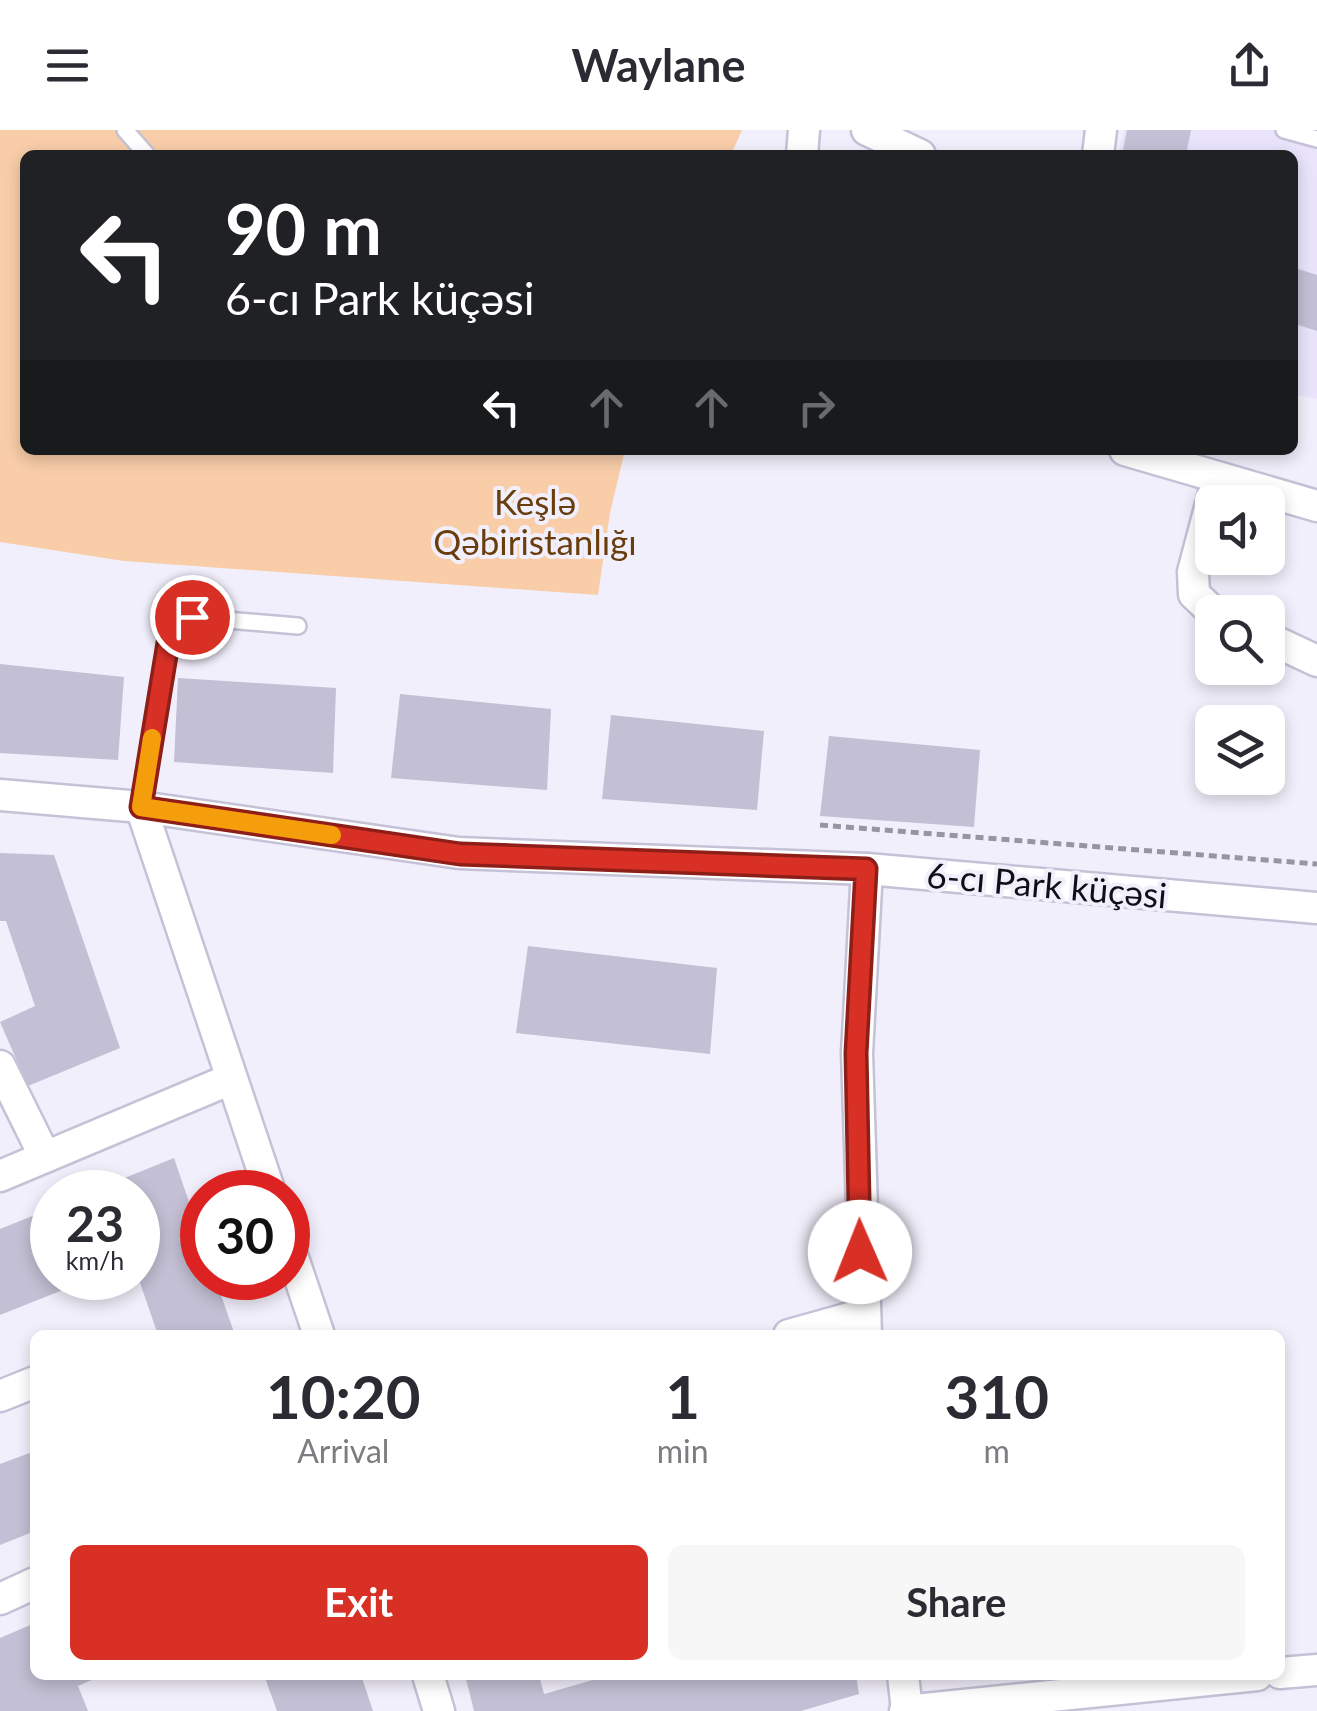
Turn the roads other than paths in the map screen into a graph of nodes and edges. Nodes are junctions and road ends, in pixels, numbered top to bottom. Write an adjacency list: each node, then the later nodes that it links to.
1 (125, 130): 5 (lane)
2 (868, 130): 6 (street)
3 (1284, 130): 4 (lane)
4 (1317, 139)
5 (143, 150)
6 (910, 150)
7 (1142, 455): 8 (street)
8 (1218, 478): 9 (street); 10 (street)
9 (1317, 506)
10 (1195, 595)
11 (298, 626): 15 (lane)
12 (1285, 646): 13 (street)
13 (1317, 660)
14 (0, 795): 15 (street, 6-cı Park küçəsi)
15 (141, 807): 16 (street, 6-cı Park küçəsi); 19 (street)
16 (866, 869): 17 (street, 6-cı Park küçəsi); 24 (street)
17 (1317, 908)
18 (0, 1066): 20 (street)
19 (231, 1079): 20 (street); 21 (street)
20 (45, 1157): 22 (street)
21 (262, 1170)
22 (0, 1176)
23 (307, 1300): 25 (street)
24 (865, 1324): 26 (street)
25 (317, 1330)
26 (824, 1330)
27 (30, 1384): 28 (street)
28 (0, 1396)
29 (30, 1585): 30 (street)
30 (0, 1599)
31 (1317, 1670): 32 (street)
32 (1285, 1673)
33 (430, 1680): 36 (street)
34 (904, 1680): 37 (street)
35 (1208, 1680): 37 (street)
36 (439, 1711)
37 (906, 1711)

